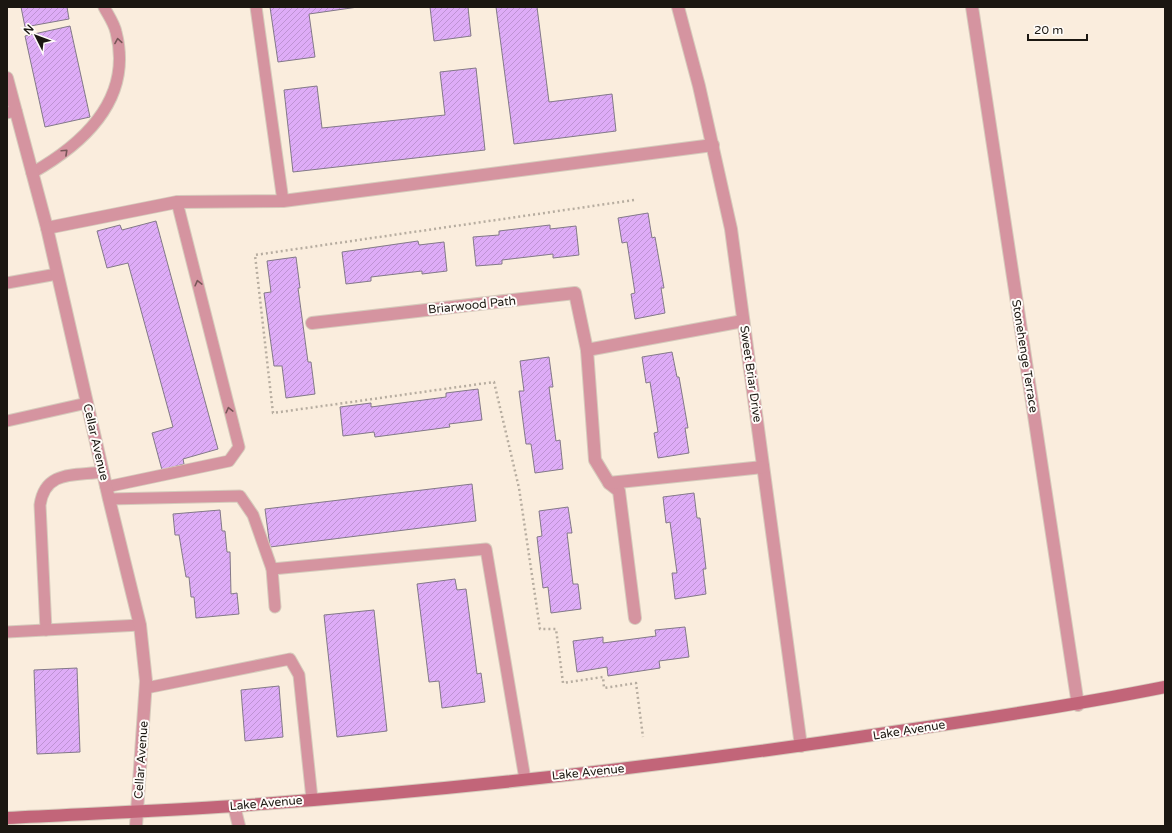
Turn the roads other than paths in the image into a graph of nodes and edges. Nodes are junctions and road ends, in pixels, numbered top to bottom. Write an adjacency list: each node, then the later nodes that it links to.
1 (104, 7): 8 (lane, one-way to 1)
2 (256, 7): 9 (lane)
3 (678, 7): 7 (street, Sweet Briar Drive)
4 (972, 7): 32 (street, Stonehenge Terrace)
5 (7, 78): 6 (street, Cellar Avenue)
6 (11, 112): 8 (street, Cellar Avenue)
7 (713, 145): 9 (street); 14 (street, Sweet Briar Drive)
8 (32, 173): 11 (street, Cellar Avenue)
9 (283, 201): 10 (street)
10 (177, 202): 11 (street); 22 (lane, one-way to 10)
11 (47, 228): 12 (street, Cellar Avenue)
12 (57, 274): 13 (lane); 17 (street, Cellar Avenue)
13 (7, 283)
14 (743, 321): 16 (street); 19 (street, Sweet Briar Drive)
15 (312, 323): 16 (street, Briarwood Path)
16 (587, 350): 21 (street, Briarwood Path)
17 (87, 403): 18 (lane); 20 (street, Cellar Avenue)
18 (7, 421)
19 (763, 467): 21 (street); 33 (street, Sweet Briar Drive)
20 (102, 472): 22 (street, Cellar Avenue); 28 (lane)
21 (609, 483): 26 (street, Briarwood Path)
22 (106, 487): 23 (street, Cellar Avenue)
23 (109, 499): 24 (lane); 27 (street, Cellar Avenue)
24 (272, 569): 25 (lane); 34 (lane)
25 (275, 607)
26 (635, 618)
27 (140, 625): 28 (lane); 31 (street, Cellar Avenue)
28 (46, 630): 29 (lane)
29 (7, 632)
30 (1165, 687): 32 (main road, Lake Avenue)
31 (146, 688): 35 (lane); 37 (street, Cellar Avenue)
32 (1078, 705): 33 (main road, Lake Avenue)
33 (801, 746): 34 (main road, Lake Avenue)
34 (525, 779): 35 (main road, Lake Avenue)
35 (312, 799): 36 (main road, Lake Avenue)
36 (234, 806): 37 (main road, Lake Avenue); 40 (street)
37 (137, 810): 38 (main road, Lake Avenue); 39 (street, Cellar Avenue)
38 (7, 818)
39 (136, 826)
40 (240, 826)

